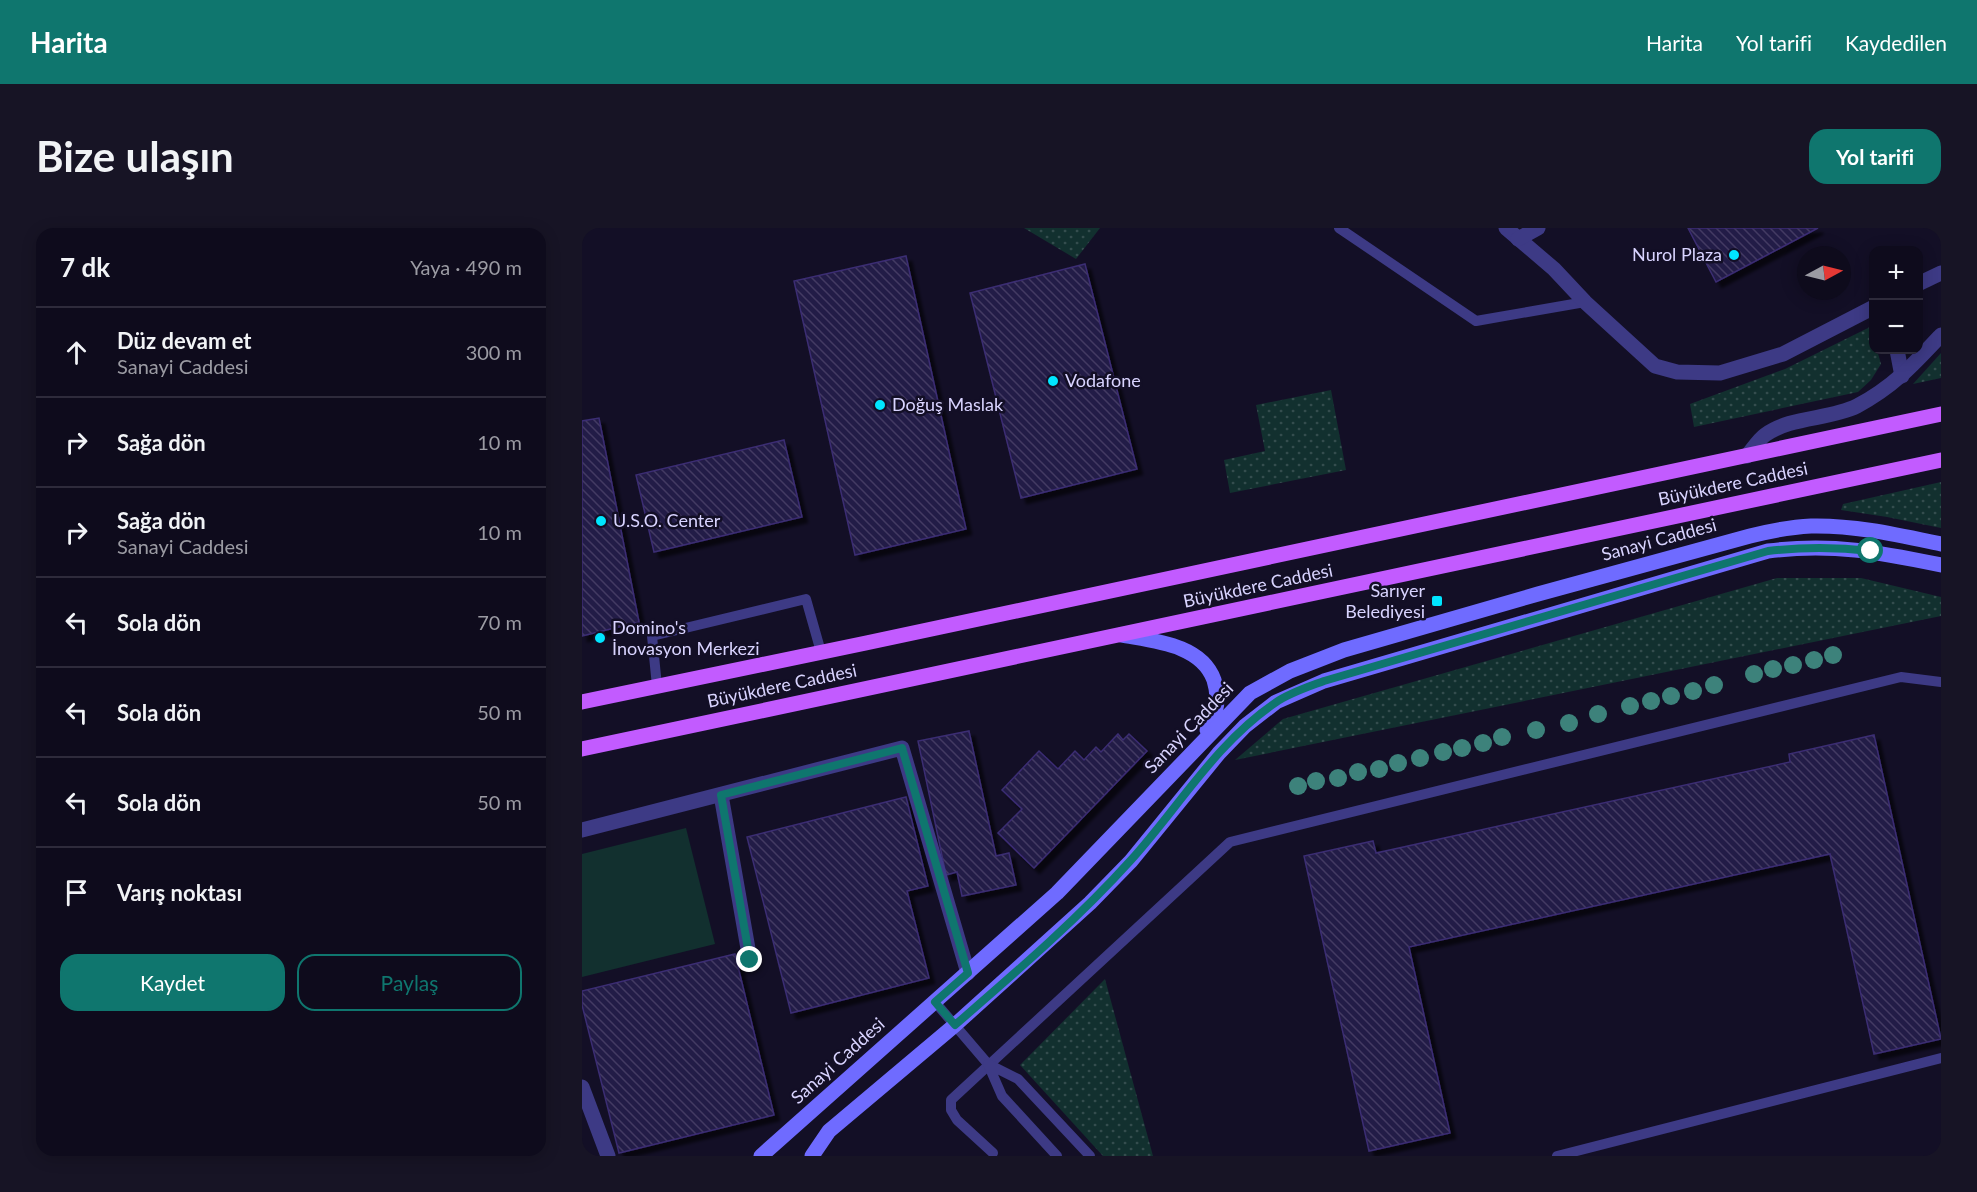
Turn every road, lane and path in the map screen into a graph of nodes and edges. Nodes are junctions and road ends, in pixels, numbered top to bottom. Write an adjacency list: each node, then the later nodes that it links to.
1 (1339, 228): 7 (lane)
2 (1506, 228): 4 (street)
3 (1538, 228): 4 (street)
4 (1518, 238): 7 (street)
5 (1941, 273): 6 (street)
6 (1923, 282)
7 (1585, 302): 8 (street)
8 (1869, 310)
9 (1941, 335): 11 (street)
10 (1898, 354): 11 (street)
11 (1902, 376): 13 (street)
12 (1941, 414): 13 (main road, Büyükdere Caddesi)
13 (1747, 456): 18 (main road, Büyükdere Caddesi)
14 (1941, 460): 17 (main road, Büyükdere Caddesi)
15 (1941, 544): 22 (street, Sanayi Caddesi)
16 (1941, 565): 29 (street)
17 (1121, 635): 22 (street); 23 (main road, Büyükdere Caddesi)
18 (821, 652): 20 (main road, Büyükdere Caddesi); 20 (lane)
19 (1941, 682): 31 (lane)
20 (657, 686): 21 (main road, Büyükdere Caddesi)
21 (582, 702)
22 (1201, 742): 27 (street, Sanayi Caddesi)
23 (582, 749)
24 (721, 795): 25 (street); 26 (street); 27 (street)
25 (582, 830)
26 (750, 960)
27 (968, 973): 28 (street, Sanayi Caddesi)
28 (935, 1002): 29 (lane); 35 (street, Sanayi Caddesi)
29 (955, 1025): 31 (lane); 37 (street)
30 (1941, 1058): 40 (lane)
31 (988, 1064): 33 (lane); 38 (lane); 39 (lane)
32 (582, 1087): 34 (street)
33 (993, 1153)
34 (608, 1156)
35 (761, 1156): 36 (street)
36 (781, 1156)
37 (812, 1156)
38 (1057, 1156)
39 (1090, 1156)
40 (1557, 1156)

